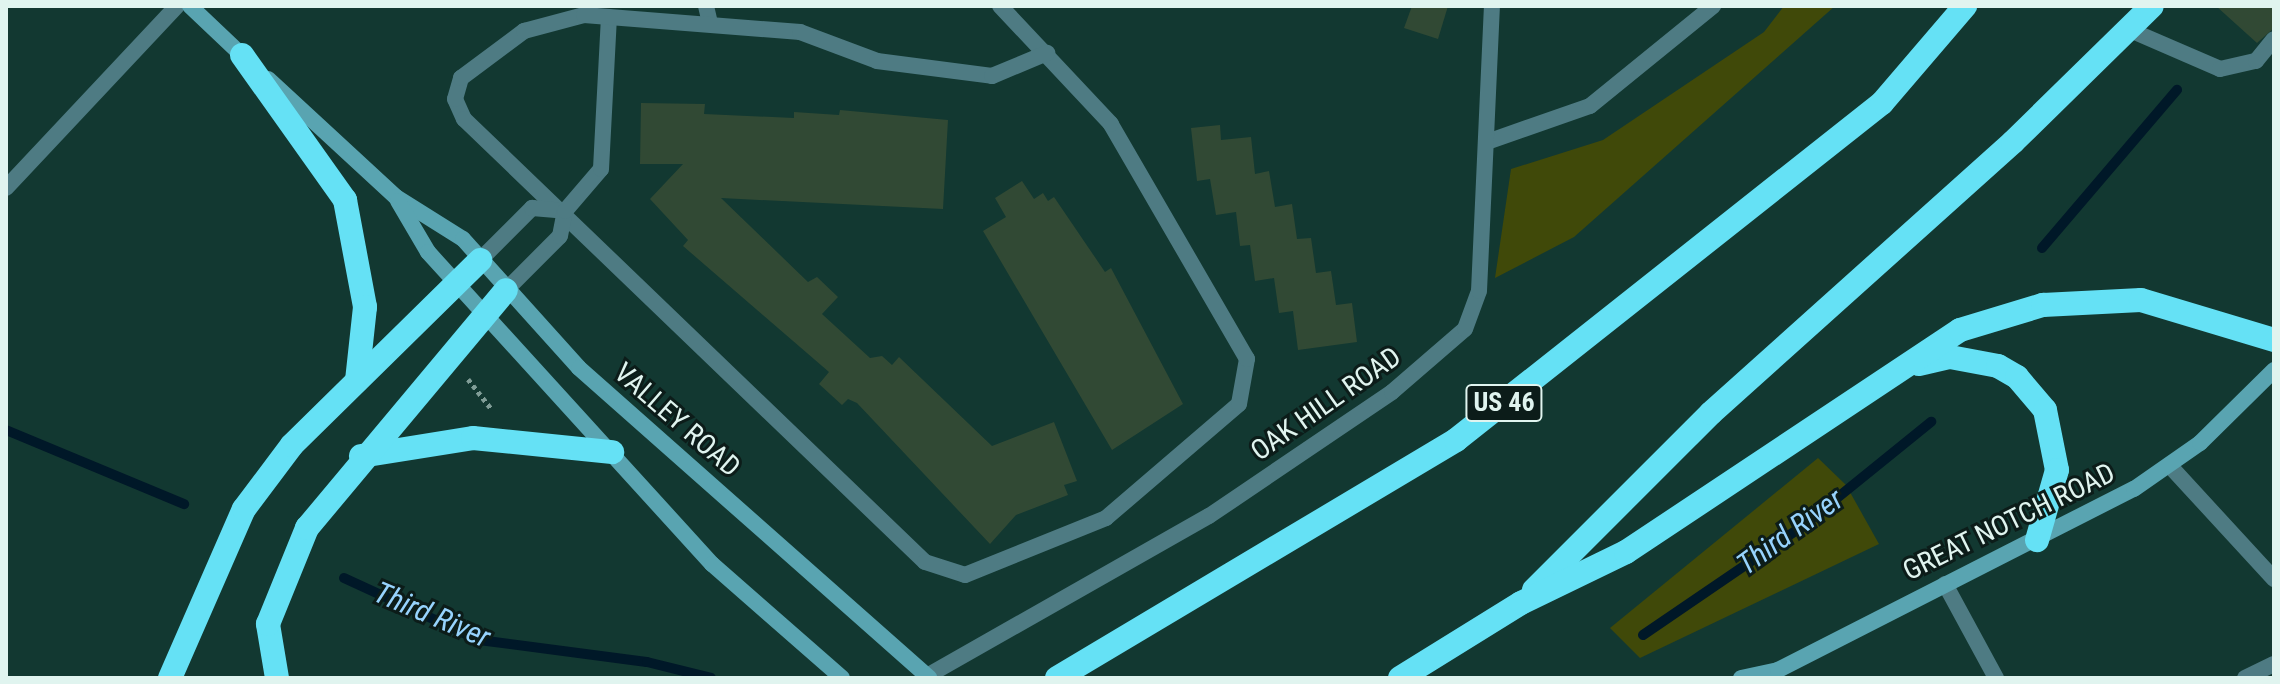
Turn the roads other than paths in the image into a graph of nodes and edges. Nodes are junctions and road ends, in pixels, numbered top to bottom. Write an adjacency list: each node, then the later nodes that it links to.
1 (177, 6): 16 (street)
2 (190, 6): 14 (main road, VALLEY ROAD)
3 (706, 6): 10 (street)
4 (1000, 6): 13 (street)
5 (1492, 6): 15 (street, OAK HILL ROAD)
6 (1713, 6): 15 (street)
7 (1965, 6): 40 (highway, US 46)
8 (2152, 6): 11 (highway)
9 (609, 17): 10 (street); 18 (street); 18 (street)
10 (710, 24): 13 (street)
11 (2130, 30): 12 (street); 33 (highway)
12 (2274, 39)
13 (1047, 53): 18 (street)
14 (242, 55): 17 (main road, VALLEY ROAD); 26 (highway)
15 (1487, 142): 35 (street, OAK HILL ROAD)
16 (6, 188)
17 (396, 197): 19 (main road, VALLEY ROAD); 20 (main road, VALLEY ROAD)
18 (565, 211): 19 (street); 21 (street)
19 (480, 260): 20 (highway); 21 (main road, VALLEY ROAD)
20 (458, 281): 22 (main road, VALLEY ROAD); 26 (highway)
21 (506, 290): 22 (highway); 35 (main road, VALLEY ROAD)
22 (486, 312): 27 (main road, VALLEY ROAD); 28 (highway)
23 (2274, 340): 24 (highway)
24 (1913, 365): 30 (highway); 33 (highway)
25 (2274, 370): 29 (main road, GREAT NOTCH ROAD)
26 (357, 381): 37 (highway)
27 (612, 452): 28 (highway); 39 (main road, VALLEY ROAD)
28 (361, 456): 38 (highway)
29 (2170, 466): 30 (main road, GREAT NOTCH ROAD); 31 (street)
30 (2037, 540): 32 (main road, GREAT NOTCH ROAD)
31 (2274, 579)
32 (1945, 584): 36 (main road, GREAT NOTCH ROAD); 42 (street)
33 (1521, 603): 41 (highway)
34 (2274, 664): 43 (street)
35 (928, 677)
36 (1743, 677)
37 (170, 678)
38 (277, 678)
39 (842, 678)
40 (1057, 678)
41 (1400, 678)
42 (1996, 678)
43 (2245, 678)

